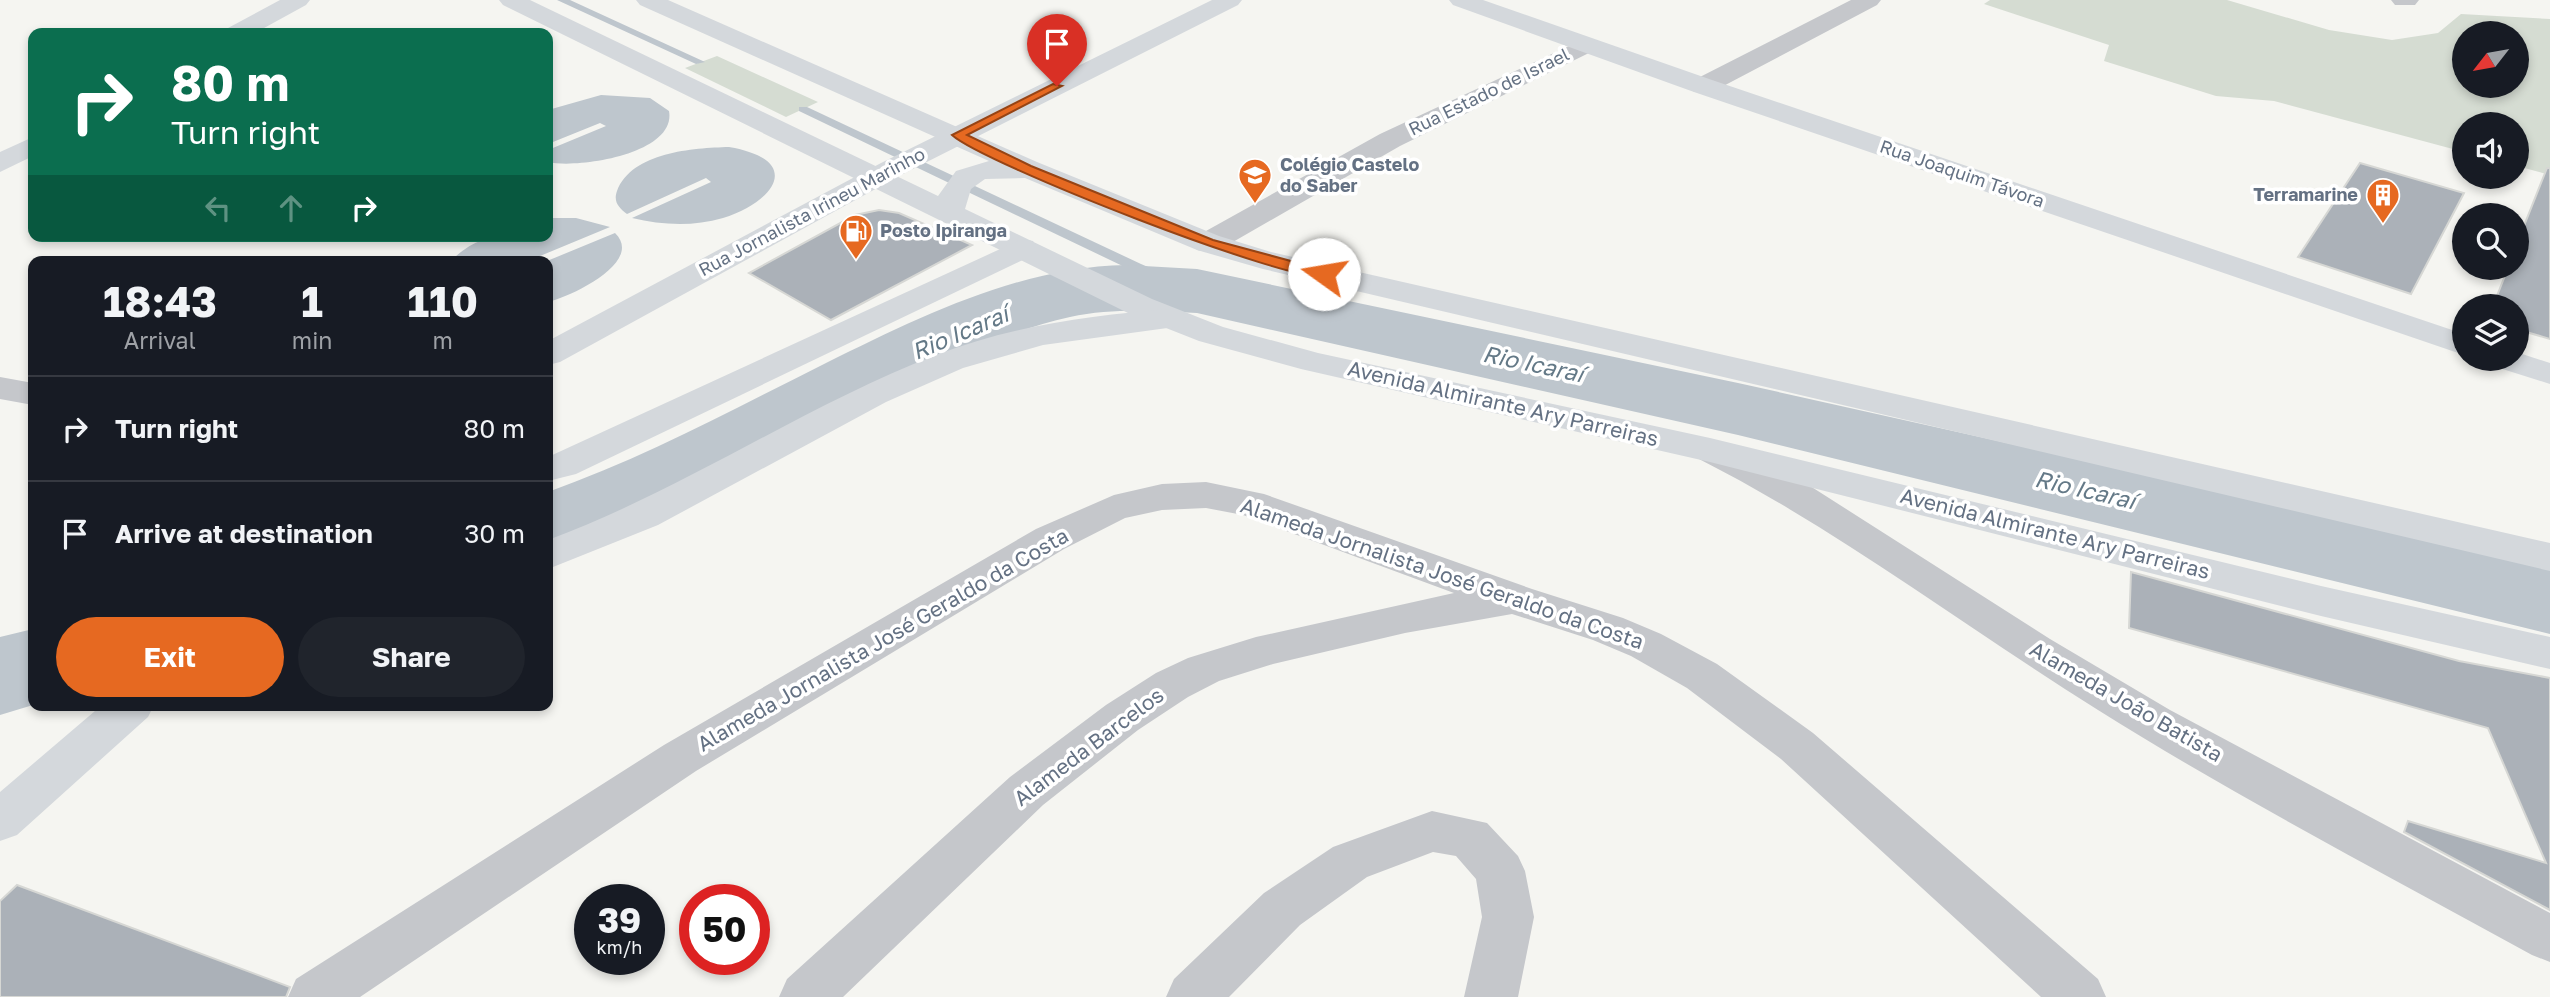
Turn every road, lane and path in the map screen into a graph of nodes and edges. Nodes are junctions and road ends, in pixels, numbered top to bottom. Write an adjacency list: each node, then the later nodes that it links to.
1 (298, 0): 7 (main road)
2 (512, 0): 14 (main road, Avenida Almirante Ary Parreiras)
3 (648, 0): 10 (main road)
4 (1230, 0): 10 (main road, Rua Jornalista Irineu Marinho)
5 (1461, 0): 8 (main road, Rua Joaquim Távora)
6 (1869, 0): 9 (street)
7 (246, 28)
8 (1586, 44): 9 (main road, Rua Joaquim Távora); 16 (street, Rua Estado de Israel)
9 (1703, 86): 19 (main road, Rua Joaquim Távora)
10 (952, 138): 13 (main road); 14 (main road, Rua Jornalista Irineu Marinho)
11 (28, 148): 12 (main road)
12 (0, 163)
13 (1027, 169): 15 (main road); 16 (main road)
14 (884, 173): 15 (main road, Avenida Almirante Ary Parreiras); 20 (main road, Rua Jornalista Irineu Marinho)
15 (950, 202): 17 (main road, Avenida Almirante Ary Parreiras)
16 (1208, 243): 28 (main road)
17 (1022, 248): 18 (main road, Avenida Almirante Ary Parreiras); 26 (main road)
18 (1170, 319): 25 (main road, Avenida Almirante Ary Parreiras); 27 (main road)
19 (2452, 341)
20 (553, 352)
21 (2529, 368): 22 (main road)
22 (2548, 375)
23 (0, 388): 24 (street)
24 (28, 393)
25 (1710, 450): 30 (main road, Avenida Almirante Ary Parreiras); 33 (street, Alameda João Batista)
26 (553, 467)
27 (553, 553)
28 (2550, 556)
29 (1517, 600): 34 (street, Alameda Jornalista José Geraldo da Costa); 35 (street, Alameda Barcelos); 38 (street, Alameda Jornalista José Geraldo da Costa)
30 (2550, 653)
31 (125, 711): 32 (main road)
32 (0, 821)
33 (2550, 939)
34 (315, 997)
35 (806, 997)
36 (1193, 997): 37 (street)
37 (1491, 997)
38 (2079, 997)

